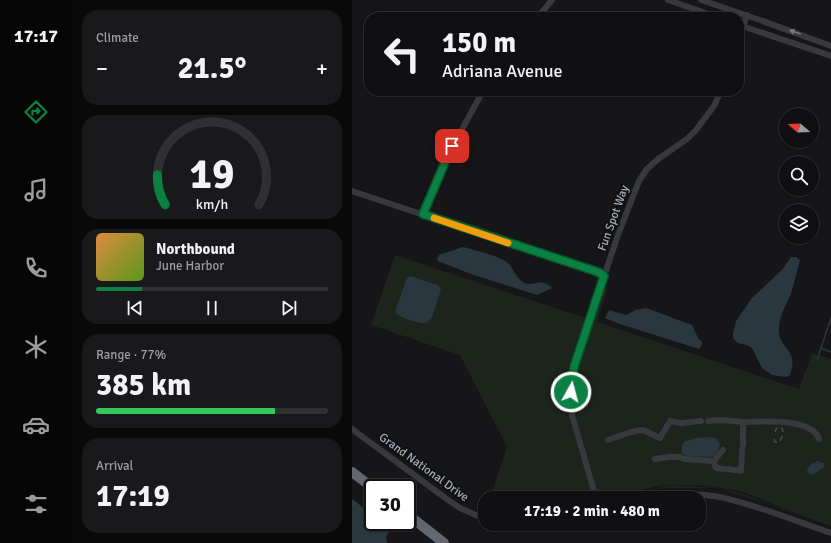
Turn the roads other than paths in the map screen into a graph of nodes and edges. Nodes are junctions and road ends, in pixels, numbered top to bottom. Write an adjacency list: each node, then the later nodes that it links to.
1 (552, 0): 4 (street)
2 (668, 0): 5 (street)
3 (701, 0): 6 (street)
4 (542, 12)
5 (703, 12)
6 (738, 12)
7 (744, 14): 8 (street)
8 (747, 15): 9 (street); 11 (street, one-way to 8)
9 (744, 20)
10 (744, 26): 12 (street)
11 (831, 46)
12 (831, 56)
13 (479, 96): 16 (street)
14 (719, 96): 17 (street, Fun Spot Way)
15 (352, 191): 16 (street)
16 (423, 214): 17 (street)
17 (604, 276): 29 (street, Fun Spot Way)
18 (702, 421): 23 (street)
19 (708, 421): 20 (street)
20 (743, 422): 22 (street); 26 (street)
21 (352, 429): 31 (street, Grand National Drive)
22 (819, 439)
23 (608, 440)
24 (723, 450): 26 (street)
25 (655, 458): 26 (street)
26 (714, 461)
27 (352, 472): 28 (highway)
28 (364, 481)
29 (594, 491)
30 (706, 496): 33 (street)
31 (478, 516)
32 (416, 521): 34 (highway)
33 (831, 533)
34 (444, 543)

